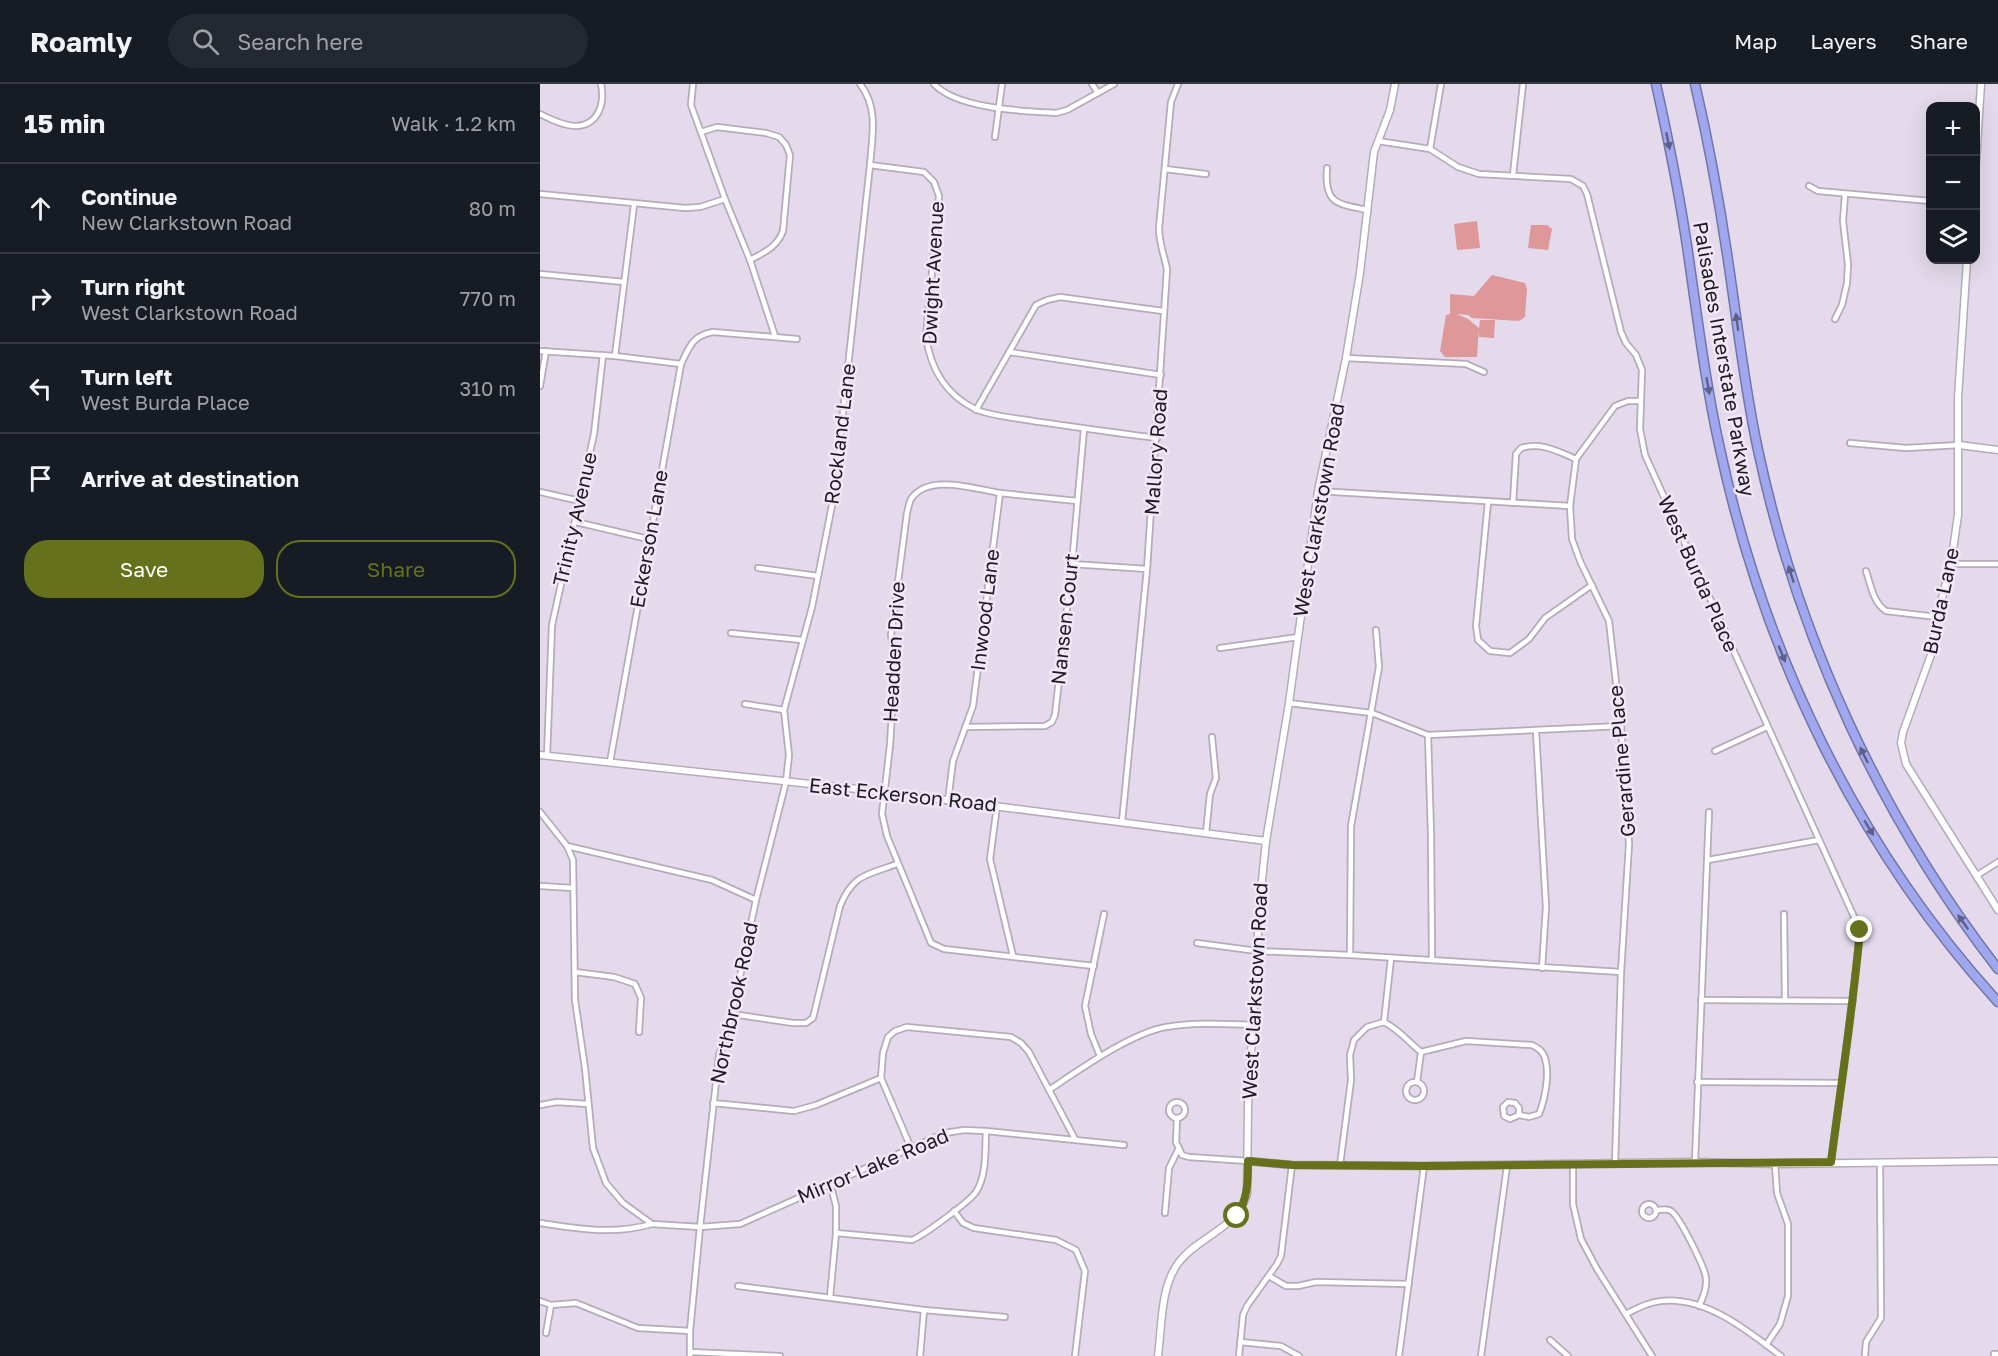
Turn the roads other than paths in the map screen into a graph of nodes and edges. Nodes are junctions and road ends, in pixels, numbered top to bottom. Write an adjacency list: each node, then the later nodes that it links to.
1 (601, 84): 17 (street)
2 (693, 84): 18 (street)
3 (860, 84): 23 (street, Rockland Lane)
4 (934, 84): 16 (street)
5 (1002, 84): 16 (street)
6 (1092, 84): 15 (street)
7 (1114, 84): 15 (street)
8 (1178, 84): 25 (street, Mallory Road)
9 (1395, 84): 20 (street, West Clarkstown Road)
10 (1440, 84): 21 (street)
11 (1523, 84): 27 (street)
12 (1656, 84): 134 (highway, Palisades Interstate Parkway, one-way to 134)
13 (1695, 84): 128 (highway, Palisades Interstate Parkway, one-way to 13)
14 (1981, 84): 22 (street)
15 (1098, 93): 16 (street)
16 (998, 107): 19 (street)
17 (540, 114)
18 (701, 132): 31 (street); 35 (street)
19 (995, 137)
20 (1378, 141): 21 (street, West Burda Place); 34 (street, West Clarkstown Road)
21 (1430, 149): 27 (street, West Burda Place)
22 (1976, 156)
23 (870, 165): 53 (street, Dwight Avenue); 76 (street, Rockland Lane)
24 (1327, 168): 34 (street)
25 (1165, 169): 26 (street); 39 (street, Mallory Road)
26 (1206, 174)
27 (1513, 175): 52 (street, West Burda Place)
28 (1809, 186): 30 (street)
29 (540, 194): 33 (street)
30 (1845, 194): 32 (street); 40 (street)
31 (725, 198): 33 (street); 35 (street)
32 (1926, 201)
33 (634, 204): 38 (street)
34 (1368, 210): 47 (street, West Clarkstown Road)
35 (750, 260): 41 (street)
36 (1967, 264): 57 (street, Burda Lane)
37 (540, 274): 38 (street)
38 (624, 282): 46 (street)
39 (1163, 311): 44 (street); 50 (street, Mallory Road)
40 (1835, 319)
41 (775, 336): 42 (street); 48 (street, Eckerson Lane)
42 (797, 339)
43 (543, 351): 45 (street); 51 (street)
44 (1009, 352): 50 (street); 53 (street)
45 (603, 355): 46 (street); 63 (street, Trinity Avenue)
46 (615, 356): 48 (street)
47 (1346, 358): 49 (street); 60 (street, West Clarkstown Road)
48 (681, 364): 69 (street, Eckerson Lane)
49 (1484, 372)
50 (1161, 375): 55 (street, Mallory Road)
51 (540, 386)
52 (1640, 400): 59 (street, Gerardine Place); 90 (street, West Burda Place)
53 (976, 410): 54 (street, Dwight Avenue)
54 (1084, 429): 55 (street, Dwight Avenue); 64 (street, Nansen Court)
55 (1157, 438): 74 (street, Mallory Road)
56 (1850, 443): 57 (street)
57 (1959, 445): 58 (street); 71 (street, Burda Lane)
58 (1998, 450)
59 (1576, 459): 66 (street); 67 (street, Gerardine Place)
60 (1318, 491): 65 (street); 81 (street, West Clarkstown Road)
61 (540, 492): 63 (street)
62 (1000, 493): 64 (street); 89 (street, Inwood Lane); 98 (street, Headden Drive)
63 (580, 501): 68 (street, Trinity Avenue)
64 (1077, 501): 70 (street, Nansen Court)
65 (1488, 502): 66 (street); 77 (street)
66 (1513, 503): 67 (street)
67 (1570, 506): 77 (street, Gerardine Place)
68 (576, 522): 69 (street); 95 (street, Trinity Avenue)
69 (648, 539): 96 (street, Eckerson Lane)
70 (1072, 564): 74 (street); 89 (street, Nansen Court)
71 (1951, 564): 72 (street); 78 (street, Burda Lane)
72 (1998, 564)
73 (758, 568): 76 (street)
74 (1147, 569): 103 (street, Mallory Road)
75 (1866, 571): 78 (street)
76 (818, 576): 82 (street, Rockland Lane)
77 (1592, 585): 88 (street, Gerardine Place)
78 (1937, 616): 113 (street, Burda Lane)
79 (1376, 630): 87 (street)
80 (731, 633): 82 (street)
81 (1298, 637): 83 (street); 84 (street, West Clarkstown Road)
82 (802, 640): 86 (street, Rockland Lane)
83 (1220, 648)
84 (1289, 703): 87 (street); 108 (street, West Clarkstown Road)
85 (745, 704): 86 (street)
86 (784, 710): 97 (street, Rockland Lane)
87 (1372, 713): 92 (street); 122 (street)
88 (1621, 726): 91 (street); 130 (street, Gerardine Place)
89 (965, 727): 99 (street, Inwood Lane)
90 (1767, 727): 94 (street); 107 (street, West Burda Place)
91 (1536, 731): 92 (street); 127 (street)
92 (1428, 735): 125 (street)
93 (1212, 737): 106 (street)
94 (1715, 751)
95 (544, 755): 96 (street, East Eckerson Road)
96 (610, 762): 97 (street, East Eckerson Road)
97 (786, 782): 98 (street, East Eckerson Road); 116 (street, Northbrook Road)
98 (885, 792): 99 (street, East Eckerson Road); 112 (street, Headden Drive)
99 (948, 801): 100 (street, East Eckerson Road)
100 (997, 806): 103 (street, East Eckerson Road); 123 (street)
101 (540, 812): 105 (street)
102 (1709, 812): 110 (street)
103 (1122, 822): 106 (street, East Eckerson Road)
104 (540, 824): 105 (street)
105 (549, 825): 109 (street)
106 (1206, 833): 108 (street, East Eckerson Road)
107 (1819, 840): 110 (street); 133 (street, West Burda Place)
108 (1266, 841): 121 (street, West Clarkstown Road)
109 (567, 846): 115 (street); 116 (street)
110 (1708, 860): 131 (street)
111 (1998, 862): 113 (street)
112 (897, 864): 123 (street, Headden Drive); 135 (street)
113 (1976, 876): 117 (street, Burda Lane)
114 (540, 886): 115 (street)
115 (573, 888): 129 (street)
116 (756, 900): 135 (street, Northbrook Road)
117 (1998, 910)
118 (1104, 914): 126 (street)
119 (1784, 914): 132 (street)
120 (1197, 943): 121 (street)
121 (1257, 951): 122 (street); 137 (street, West Clarkstown Road)
122 (1350, 955): 124 (street)
123 (1013, 956): 126 (street)
124 (1391, 958): 125 (street); 136 (street)
125 (1432, 960): 127 (street)
126 (1095, 966): 140 (street)
127 (1542, 968): 130 (street)
128 (1998, 969)
129 (575, 972): 138 (street); 147 (street)
130 (1622, 972): 161 (street, Gerardine Place)
131 (1701, 1000): 132 (street); 143 (street)
132 (1785, 1000): 133 (street)
133 (1853, 1001): 144 (street, West Burda Place)
134 (1998, 1002)
135 (732, 1014): 146 (street, Northbrook Road)
136 (1384, 1022): 139 (street); 164 (street)
137 (1253, 1025): 140 (street); 156 (street, West Clarkstown Road)
138 (639, 1032)
139 (1420, 1052): 142 (street); 149 (street)
140 (1100, 1056): 145 (street)
141 (881, 1078): 145 (street); 146 (street); 154 (street)
142 (1417, 1082)
143 (1697, 1082): 144 (street); 158 (street)
144 (1840, 1083): 159 (street, West Burda Place)
145 (1049, 1089): 152 (street)
146 (713, 1103): 174 (street, Northbrook Road)
147 (588, 1104): 148 (street); 173 (street)
148 (540, 1105)
149 (1519, 1115)
150 (1177, 1118): 155 (street)
151 (986, 1131): 152 (street, Mirror Lake Road); 154 (street, Mirror Lake Road); 169 (street)
152 (1075, 1139): 153 (street, Mirror Lake Road)
153 (1124, 1145)
154 (911, 1148): 168 (street, Mirror Lake Road)
155 (1178, 1150): 156 (street); 171 (street)
156 (1248, 1161): 163 (street); 196 (street, West Clarkstown Road)
157 (1998, 1161): 160 (street)
158 (1695, 1162): 161 (street); 162 (street)
159 (1831, 1162): 160 (street); 162 (street)
160 (1880, 1162): 204 (street)
161 (1615, 1164): 165 (street)
162 (1775, 1164): 190 (street)
163 (1292, 1165): 164 (street); 176 (street)
164 (1340, 1165): 166 (street)
165 (1573, 1165): 167 (street); 184 (street)
166 (1424, 1166): 167 (street); 177 (street)
167 (1507, 1166): 200 (street)
168 (830, 1183): 174 (street, Mirror Lake Road); 175 (street)
169 (954, 1210): 175 (street); 195 (street)
170 (1657, 1210): 182 (street)
171 (1165, 1213)
172 (540, 1223): 173 (street, Mirror Lake Road)
173 (652, 1224): 174 (street, Mirror Lake Road)
174 (700, 1227): 186 (street, Northbrook Road)
175 (836, 1233): 179 (street)
176 (1269, 1276): 177 (street); 189 (street)
177 (1408, 1284): 199 (street)
178 (738, 1286): 179 (street)
179 (830, 1297): 183 (street)
180 (540, 1301): 181 (street)
181 (551, 1305): 186 (street); 187 (street)
182 (1700, 1306): 184 (street); 190 (street)
183 (924, 1310): 185 (street); 194 (street)
184 (1626, 1314): 202 (street)
185 (1005, 1317)
186 (690, 1331): 191 (street, Northbrook Road)
187 (546, 1333)
188 (1550, 1340): 201 (street)
189 (1240, 1342): 197 (street); 198 (street)
190 (1766, 1345): 203 (street)
191 (690, 1354): 193 (street)
192 (1998, 1354): 205 (street)
193 (780, 1356)
194 (920, 1356)
195 (1075, 1356)
196 (1158, 1356)
197 (1239, 1356)
198 (1299, 1356)
199 (1399, 1356)
200 (1481, 1356)
201 (1568, 1356)
202 (1652, 1356)
203 (1781, 1356)
204 (1865, 1356)
205 (1994, 1356)

